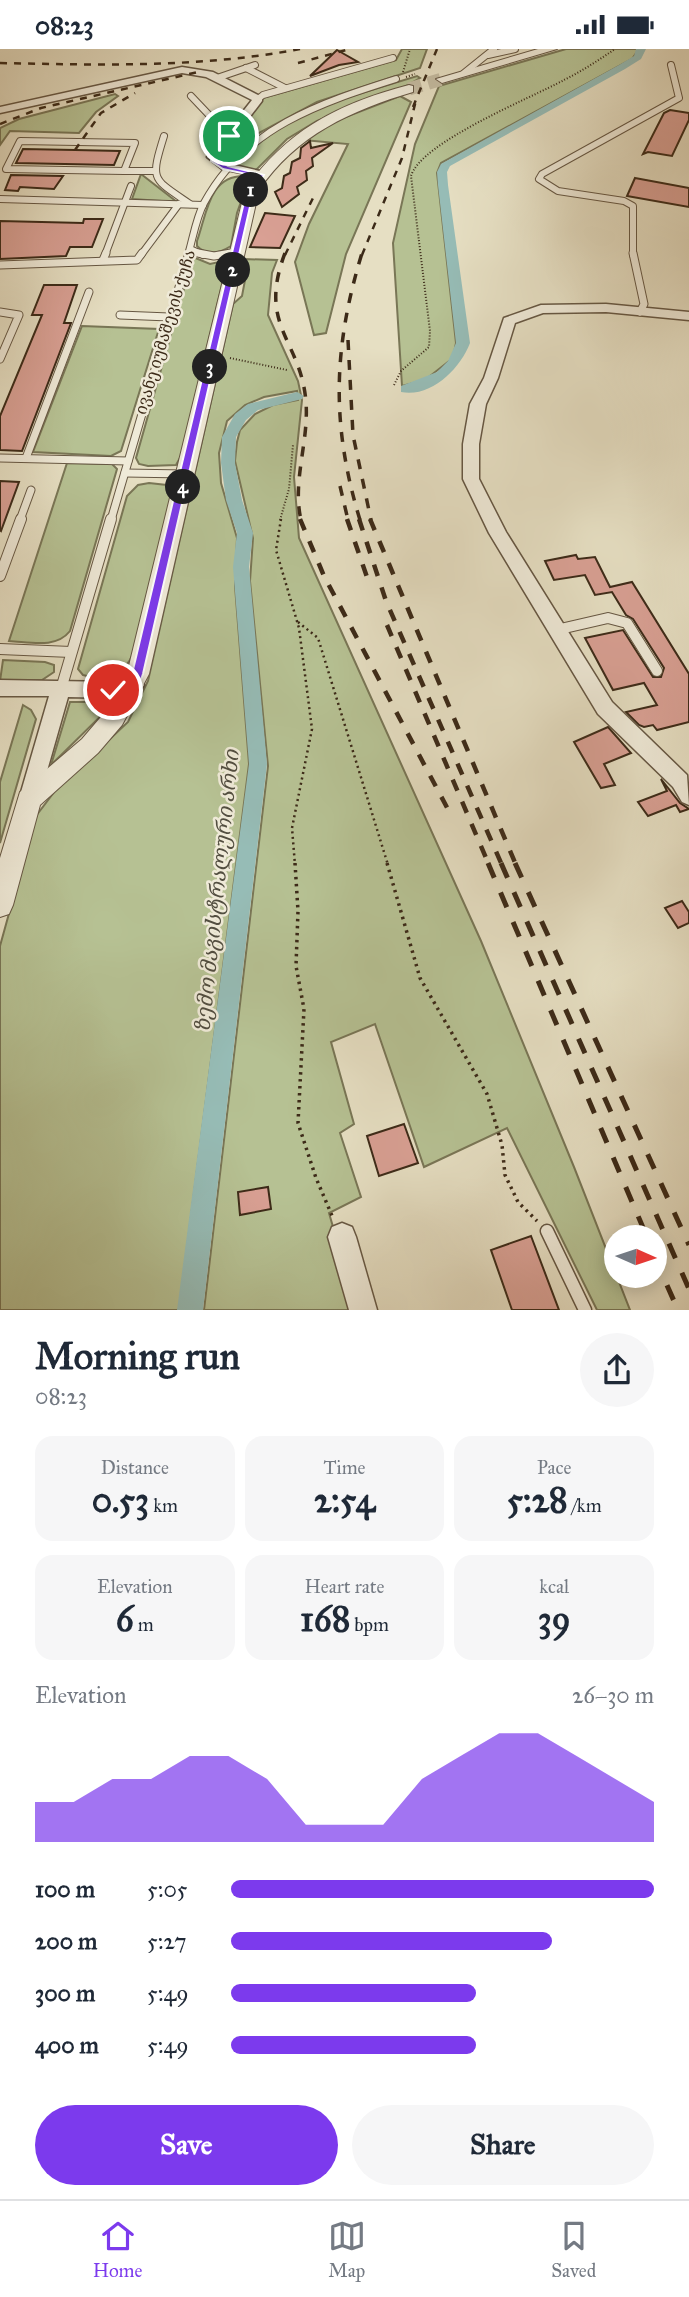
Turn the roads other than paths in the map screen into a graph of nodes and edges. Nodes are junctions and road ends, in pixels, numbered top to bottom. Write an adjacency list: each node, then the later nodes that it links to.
1 (494, 49): 4 (lane)
2 (515, 49): 4 (lane)
3 (551, 49): 6 (street)
4 (485, 56): 6 (lane); 10 (lane)
5 (393, 58): 14 (lane)
6 (498, 64): 10 (street)
7 (255, 65): 9 (lane)
8 (671, 65): 36 (lane)
9 (246, 68): 11 (lane); 14 (lane)
10 (464, 73): 12 (street)
11 (217, 78): 16 (street); 17 (street)
12 (442, 79)
13 (403, 84): 20 (lane, ივანე იუმაშევის ქუჩა); 23 (street)
14 (285, 89): 16 (lane)
15 (191, 96): 19 (lane)
16 (258, 99): 19 (street)
17 (0, 110)
18 (164, 136): 22 (lane)
19 (229, 136): 20 (street)
20 (226, 167): 23 (street); 29 (lane, ივანე იუმაშევის ქუჩა)
21 (124, 171): 21 (lane); 22 (lane)
22 (154, 171): 28 (lane)
23 (260, 175): 31 (street)
24 (131, 186): 26 (lane)
25 (0, 199): 26 (lane)
26 (125, 202): 27 (lane); 32 (lane)
27 (179, 204): 28 (lane); 32 (lane)
28 (190, 204): 29 (lane)
29 (203, 205): 30 (lane, ივანე იუმაშევის ქუჩა)
30 (190, 249): 31 (lane); 39 (lane, ივანე იუმაშევის ქუჩა)
31 (238, 250): 45 (street)
32 (103, 260): 33 (lane)
33 (0, 265)
34 (89, 292): 42 (lane)
35 (0, 312): 40 (lane)
36 (640, 312): 38 (street); 48 (street)
37 (120, 315): 39 (lane)
38 (689, 316)
39 (169, 317): 43 (lane, ივანე იუმაშევის ქუჩა)
40 (0, 359)
41 (0, 457): 42 (lane)
42 (26, 458): 43 (lane)
43 (128, 461): 44 (lane, ივანე იუმაშევის ქუჩა)
44 (125, 473): 45 (lane); 50 (lane, ივანე იუმაშევის ქუჩა)
45 (186, 474): 52 (street)
46 (32, 490): 47 (lane)
47 (0, 576)
48 (556, 630): 51 (lane); 55 (street)
49 (0, 649): 50 (lane)
50 (71, 652): 54 (lane, ივანე იუმაშევის ქუჩა)
51 (657, 671)
52 (134, 685): 54 (street); 56 (street)
53 (0, 688): 54 (street)
54 (61, 689): 56 (street, ივანე იუმაშევის ქუჩა)
55 (689, 796)
56 (29, 799): 57 (street, ივანე იუმაშევის ქუჩა)
57 (0, 905)
58 (547, 1231): 61 (lane)
59 (342, 1237): 60 (street)
60 (363, 1310)
61 (585, 1310)

